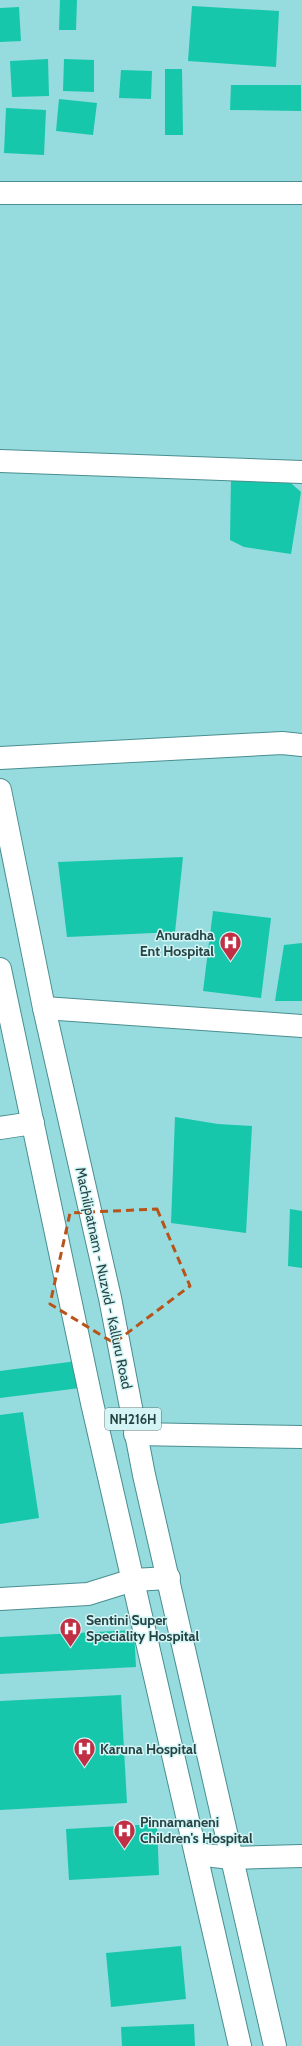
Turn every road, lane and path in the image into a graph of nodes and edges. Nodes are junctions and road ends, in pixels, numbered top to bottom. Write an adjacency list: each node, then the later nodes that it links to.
1 (0, 193): 2 (main road)
2 (302, 193)
3 (0, 461): 4 (main road)
4 (302, 472)
5 (302, 744): 6 (main road)
6 (0, 758)
7 (0, 790): 9 (main road, Machilipatnam - Nuzvid - Kalluru Road / NH216H)
8 (0, 969): 11 (main road, NH216H)
9 (44, 1008): 10 (main road); 13 (main road, Machilipatnam - Nuzvid - Kalluru Road / NH216H)
10 (302, 1026)
11 (33, 1123): 12 (main road); 16 (main road, NH216H)
12 (0, 1128)
13 (135, 1434): 14 (main road); 15 (main road, Machilipatnam - Nuzvid - Kalluru Road / NH216H)
14 (302, 1437)
15 (168, 1578): 16 (main road); 20 (main road, Machilipatnam - Nuzvid - Kalluru Road / NH216H)
16 (133, 1580): 17 (main road); 18 (main road, NH216H)
17 (0, 1598)
18 (196, 1854): 20 (main road); 21 (main road, NH216H)
19 (302, 1856): 20 (main road)
20 (231, 1858): 22 (main road, Machilipatnam - Nuzvid - Kalluru Road / NH216H)
21 (240, 2046)
22 (275, 2046)

